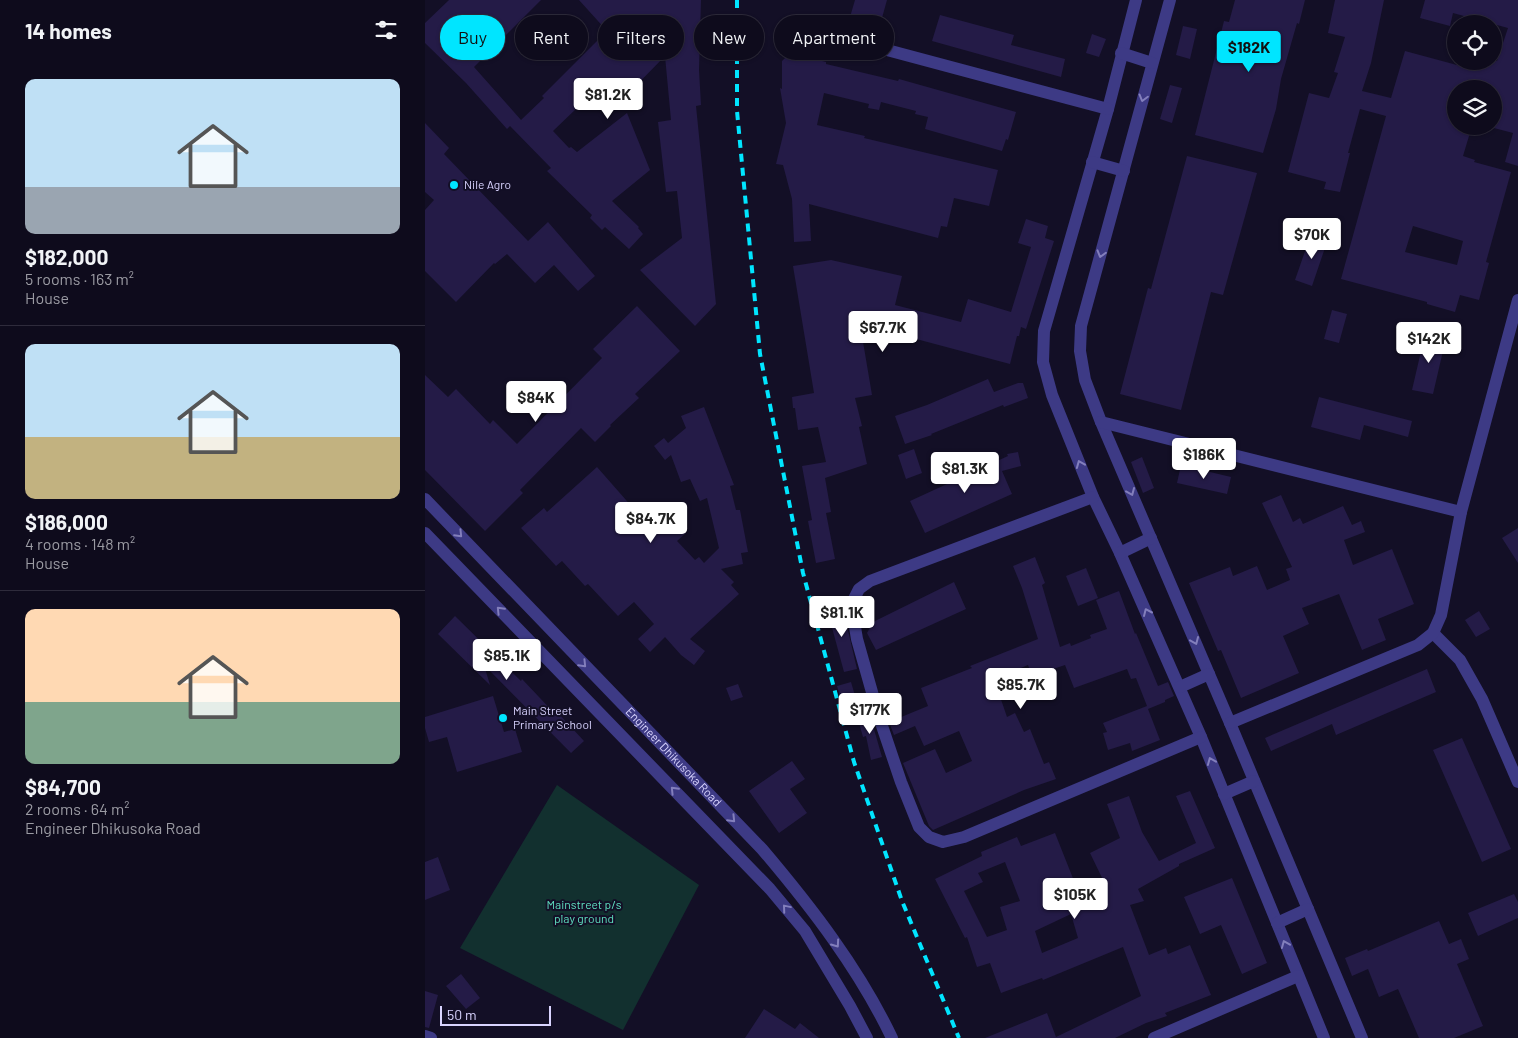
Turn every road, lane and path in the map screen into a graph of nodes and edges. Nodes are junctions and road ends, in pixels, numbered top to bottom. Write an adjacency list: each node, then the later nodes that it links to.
1 (1135, 0): 4 (street)
2 (1170, 0): 5 (street)
3 (894, 52): 6 (street)
4 (1121, 53): 5 (street); 6 (street)
5 (1152, 63): 8 (street, one-way to 8)
6 (1108, 109): 7 (street)
7 (1093, 162): 8 (street); 11 (street, one-way to 7)
8 (1124, 171): 10 (street, one-way to 10)
9 (1518, 300): 13 (street)
10 (1101, 422): 13 (street); 15 (street, one-way to 15)
11 (1093, 497): 16 (street); 21 (street)
12 (425, 499): 31 (street, Engineer Dhikusoka Road, one-way to 31)
13 (1461, 512): 17 (street)
14 (425, 533): 30 (street, Engineer Dhikusoka Road, one-way to 14)
15 (1151, 538): 16 (street); 18 (street, one-way to 18)
16 (1120, 554): 19 (street, one-way to 16)
17 (1433, 633): 20 (street); 23 (street)
18 (1209, 674): 19 (street); 20 (street)
19 (1180, 687): 21 (street)
20 (1230, 723): 22 (street)
21 (1201, 737): 24 (street, one-way to 21)
22 (1255, 780): 24 (street); 25 (street)
23 (1518, 782)
24 (1224, 794): 26 (street)
25 (1308, 910): 26 (street); 34 (street)
26 (1277, 923): 27 (street, one-way to 26)
27 (1298, 976): 32 (street); 33 (street)
28 (425, 1036): 29 (street)
29 (431, 1038)
30 (867, 1038)
31 (892, 1038)
32 (1154, 1038)
33 (1324, 1038)
34 (1362, 1038)

